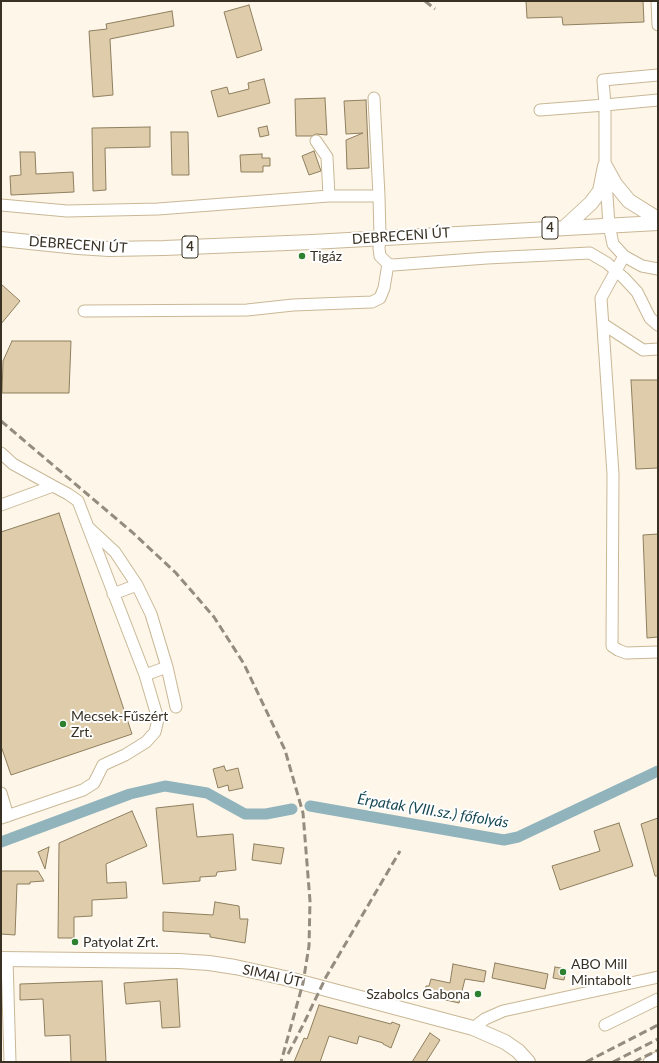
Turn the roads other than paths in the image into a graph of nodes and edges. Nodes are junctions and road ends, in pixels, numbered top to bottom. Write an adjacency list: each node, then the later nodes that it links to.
1 (657, 1): 2 (street)
2 (658, 25)
3 (658, 75): 6 (street)
4 (374, 98): 11 (street)
5 (658, 100): 6 (street)
6 (605, 105): 7 (street); 9 (street)
7 (540, 110)
8 (316, 141): 10 (street)
9 (605, 166): 13 (main road); 15 (street); 16 (main road)
10 (329, 196): 11 (street); 12 (street)
11 (379, 196): 17 (street)
12 (1, 205)
13 (658, 219)
14 (658, 223): 15 (main road, DEBRECENI ÚT / 4)
15 (609, 225): 16 (main road, DEBRECENI ÚT / 4); 19 (street)
16 (564, 228): 17 (main road, DEBRECENI ÚT / 4)
17 (380, 238): 18 (main road, DEBRECENI ÚT / 4); 20 (street)
18 (1, 239)
19 (624, 256): 21 (street); 22 (street)
20 (388, 264): 22 (street); 23 (street)
21 (658, 269)
22 (616, 271): 24 (street); 25 (street)
23 (84, 310)
24 (603, 324): 26 (street); 35 (street)
25 (658, 325)
26 (658, 349)
27 (1, 453): 29 (street)
28 (1, 463): 29 (street)
29 (13, 464): 30 (street)
30 (53, 486): 31 (street); 32 (street)
31 (1, 505)
32 (86, 525): 33 (street); 34 (street)
33 (137, 585): 34 (street); 36 (street)
34 (113, 594): 37 (street)
35 (658, 652)
36 (167, 667): 37 (street); 38 (street)
37 (145, 675): 40 (street)
38 (176, 707)
39 (1, 793): 40 (street)
40 (5, 817)
41 (4, 959): 45 (main road, SIMAI ÚT); 47 (street)
42 (658, 978): 45 (street)
43 (658, 999): 44 (street)
44 (605, 1025)
45 (473, 1028): 48 (main road, SIMAI ÚT)
46 (658, 1057): 49 (street)
47 (10, 1062)
48 (528, 1062)
49 (649, 1062)

